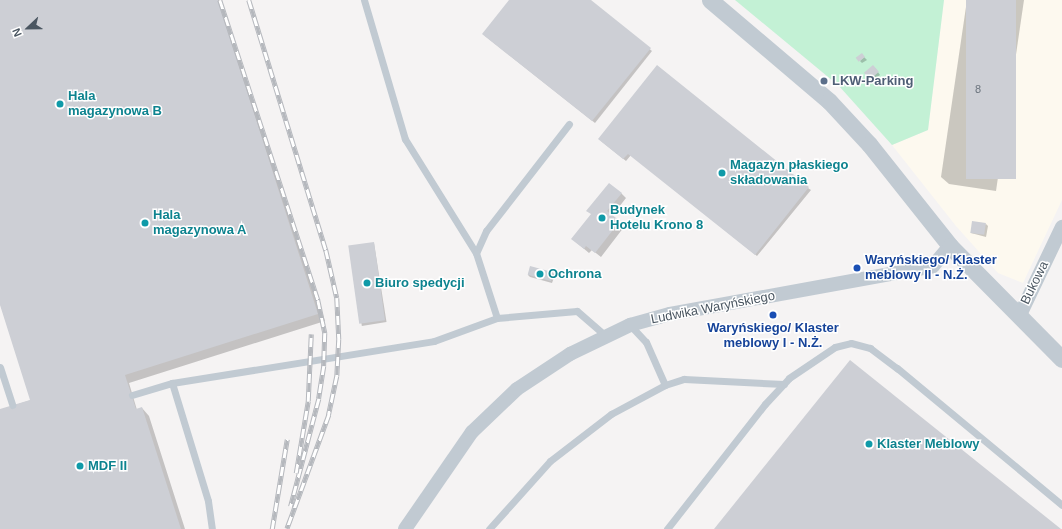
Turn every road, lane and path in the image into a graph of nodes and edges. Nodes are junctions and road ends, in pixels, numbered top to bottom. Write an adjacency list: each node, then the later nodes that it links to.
1 (364, 0): 6 (lane)
2 (710, 0): 5 (street)
3 (569, 124): 6 (lane)
4 (1062, 227): 7 (street, Bukowa)
5 (950, 246): 7 (street); 9 (street, Ludwika Waryńskiego)
6 (476, 253): 8 (lane)
7 (1019, 317): 11 (street)
8 (497, 318): 10 (lane); 13 (lane)
9 (630, 325): 10 (street, Ludwika Waryńskiego); 15 (lane)
10 (606, 336): 20 (street, Ludwika Waryńskiego)
11 (1062, 359)
12 (0, 367): 17 (lane)
13 (172, 382): 16 (lane); 19 (lane)
14 (784, 384): 15 (lane); 18 (lane); 22 (lane)
15 (665, 385): 21 (lane)
16 (132, 395)
17 (12, 405)
18 (1062, 505)
19 (212, 529)
20 (405, 529)
21 (489, 529)
22 (667, 529)

